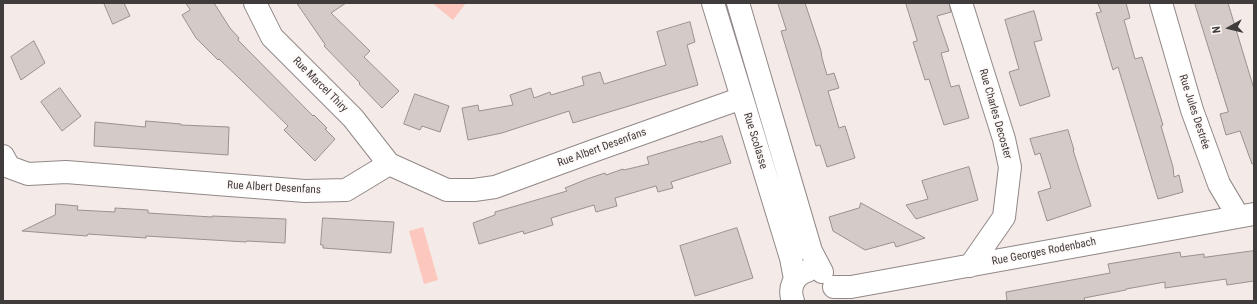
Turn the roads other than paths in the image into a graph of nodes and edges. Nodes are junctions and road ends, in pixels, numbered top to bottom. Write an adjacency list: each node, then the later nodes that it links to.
1 (255, 3): 8 (street, Rue Marcel Thiry)
2 (713, 3): 6 (street, Rue Scolasse)
3 (738, 3): 11 (street, Rue Scolasse)
4 (961, 3): 10 (street, Rue Charles Decoster)
5 (1161, 3): 9 (street, Rue Jules Destrée)
6 (742, 98): 8 (street, Rue Albert Desenfans); 12 (street, Rue Scolasse)
7 (3, 156): 8 (street, Rue Albert Desenfans)
8 (389, 164)
9 (1246, 215): 10 (street, Rue Georges Rodenbach)
10 (970, 266): 11 (street, Rue Georges Rodenbach)
11 (829, 287): 12 (street, Rue Georges Rodenbach)
12 (790, 294)

